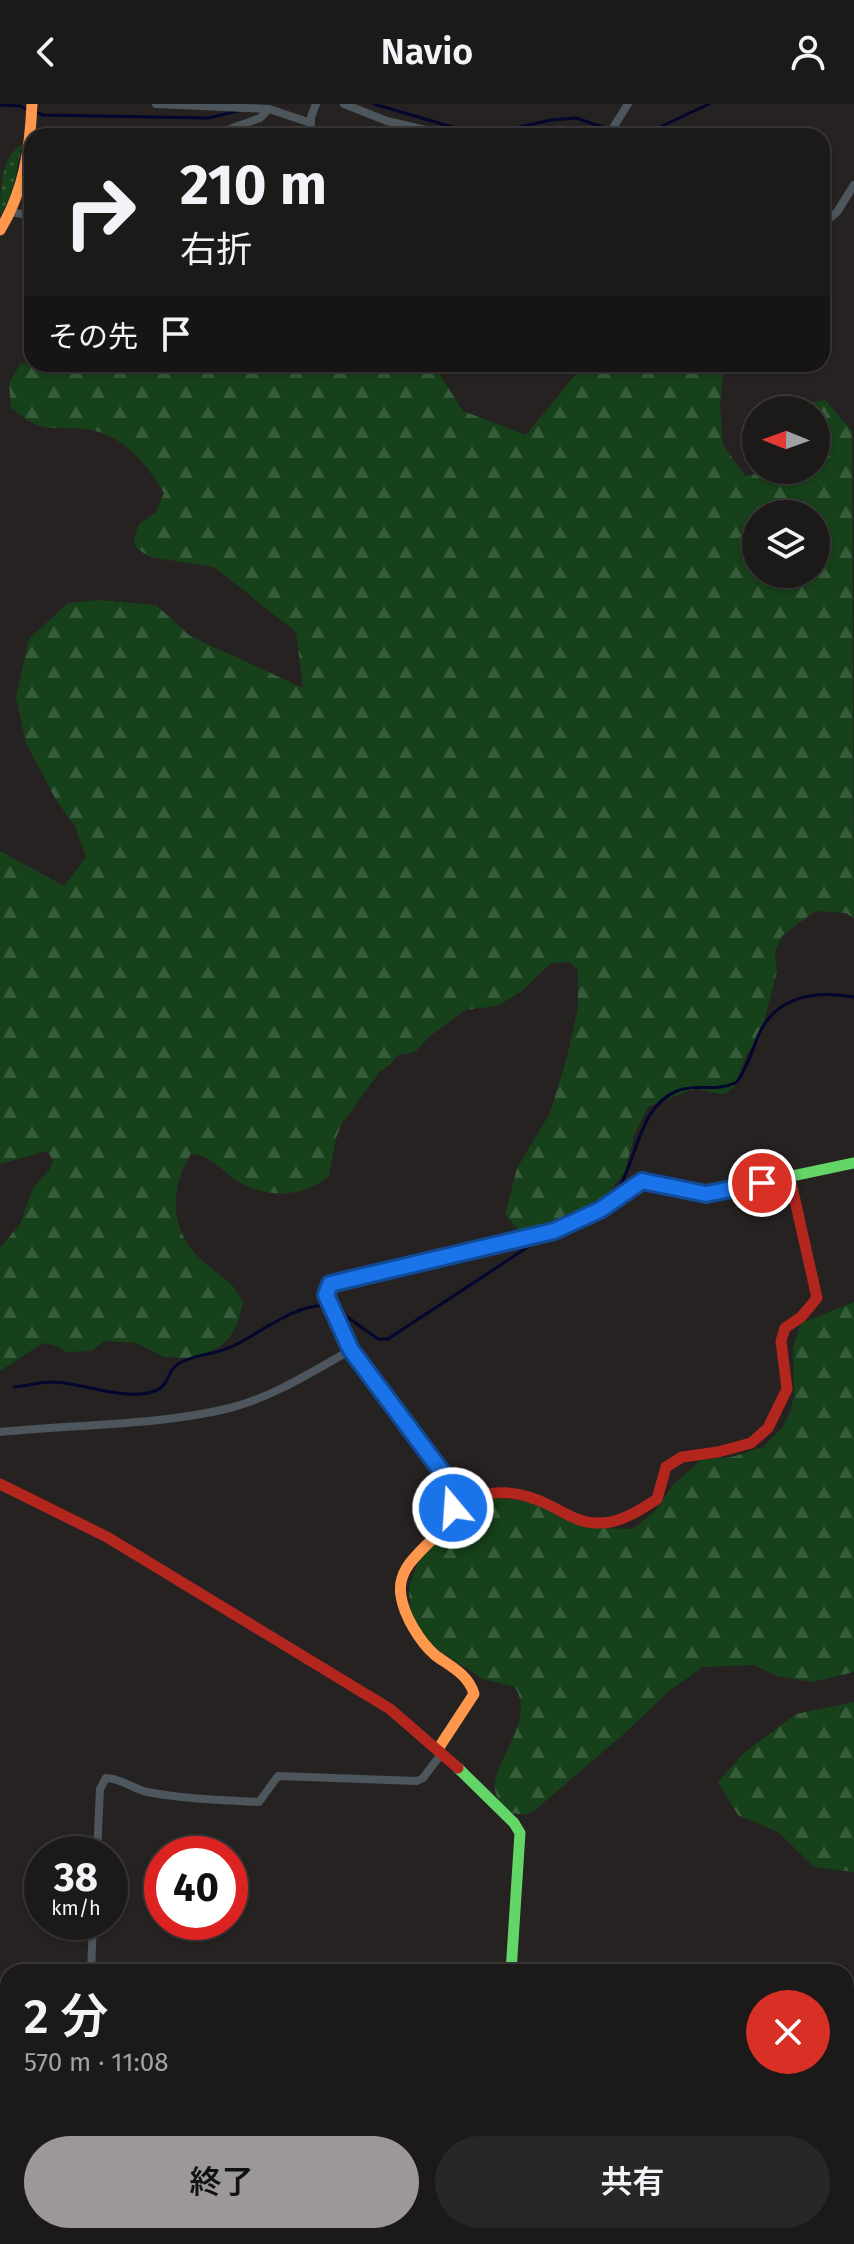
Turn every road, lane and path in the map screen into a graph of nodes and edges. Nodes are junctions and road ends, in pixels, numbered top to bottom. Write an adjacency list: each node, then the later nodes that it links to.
1 (32, 104): 8 (street)
2 (156, 104): 6 (street)
3 (316, 104): 7 (street)
4 (344, 104): 11 (street)
5 (628, 104): 12 (street)
6 (276, 108): 7 (street); 9 (street)
7 (311, 123): 10 (street)
8 (30, 128)
9 (233, 128)
10 (311, 128)
11 (417, 128)
12 (611, 128)
13 (24, 175): 15 (street)
14 (854, 185): 17 (street)
15 (11, 212): 16 (street); 18 (street)
16 (24, 213)
17 (830, 218)
18 (0, 230)
19 (854, 1163): 20 (street)
20 (790, 1178): 21 (street); 24 (street)
21 (351, 1350): 22 (street); 24 (street)
22 (0, 1432)
23 (0, 1484): 25 (street)
24 (453, 1508): 25 (street)
25 (440, 1751): 26 (street); 29 (street)
26 (98, 1836)
27 (92, 1940): 28 (street)
28 (91, 1964)
29 (512, 1964)

